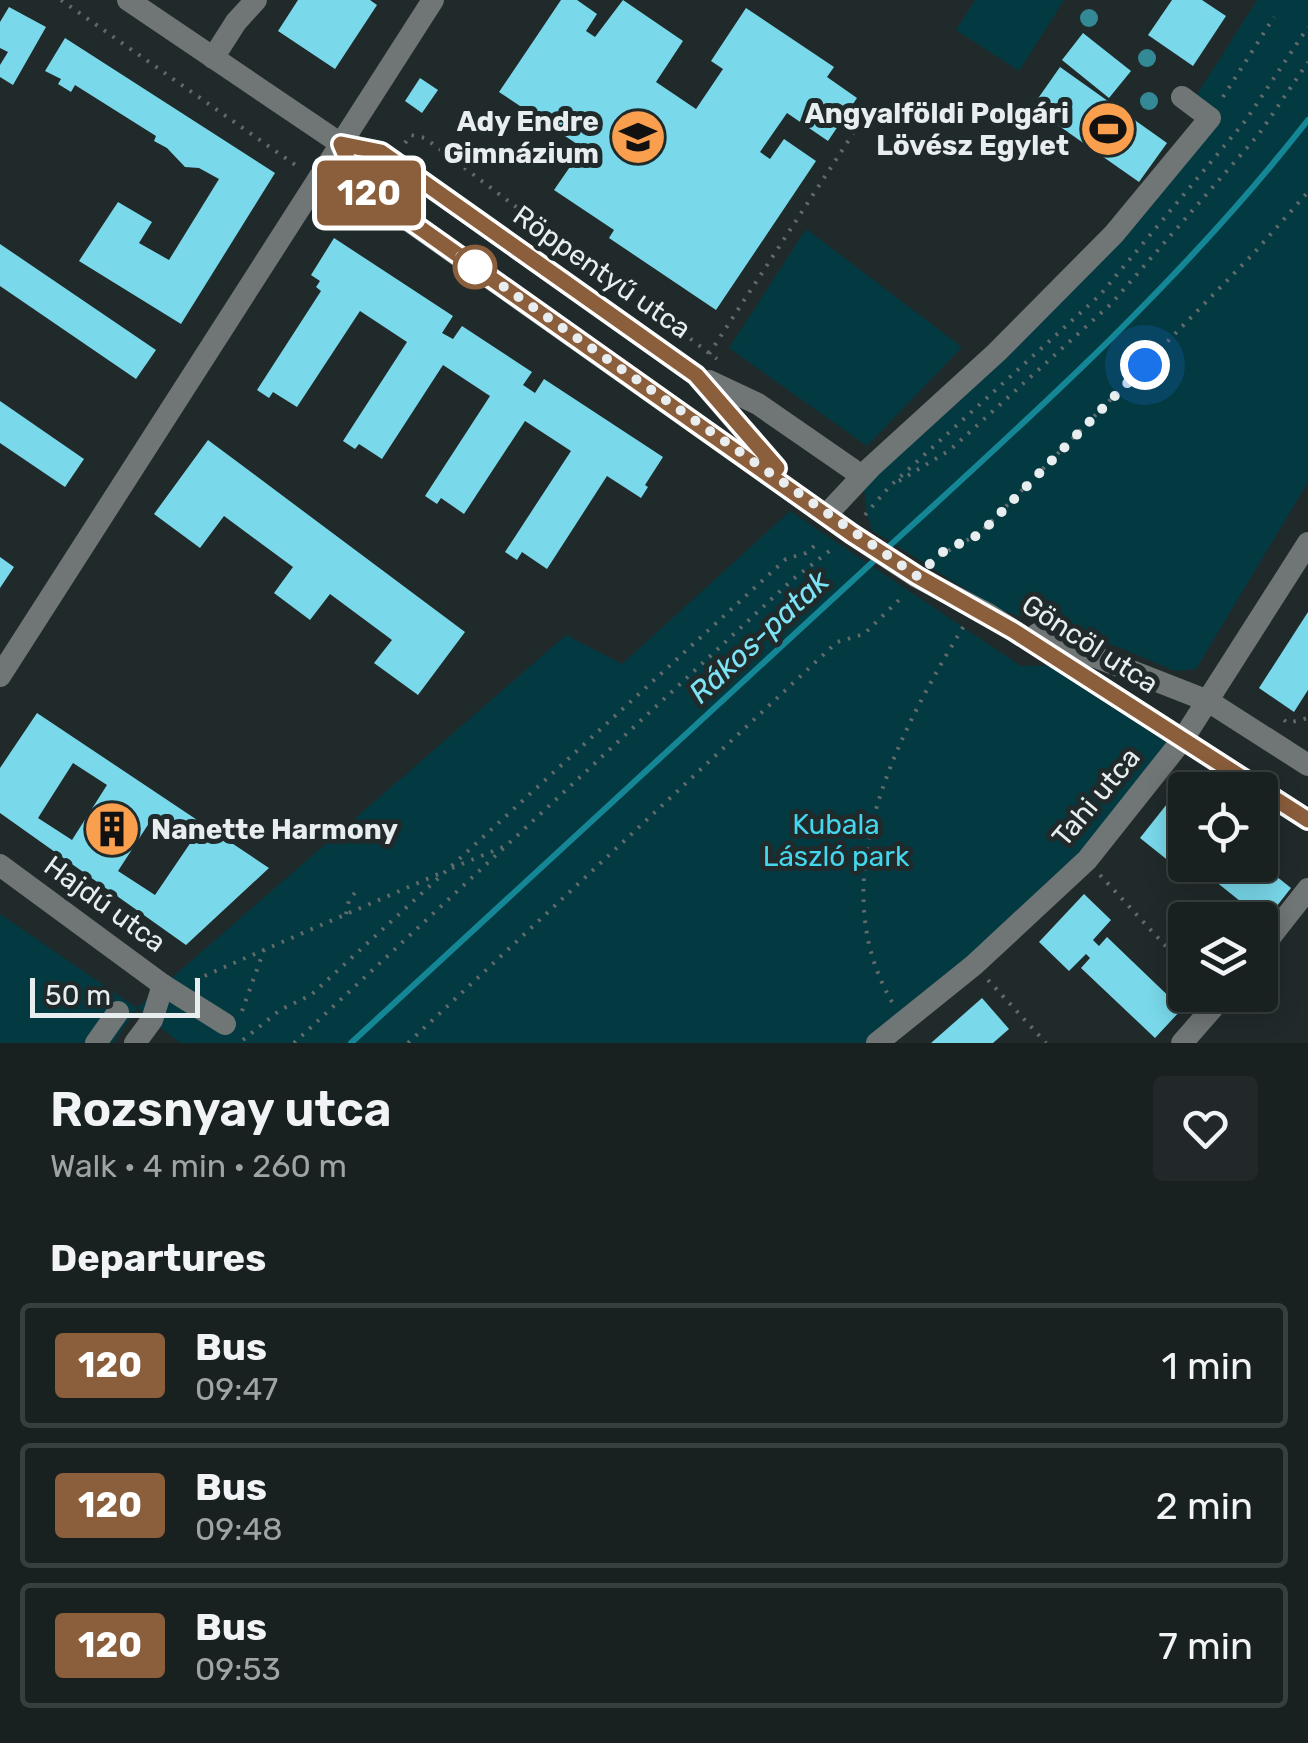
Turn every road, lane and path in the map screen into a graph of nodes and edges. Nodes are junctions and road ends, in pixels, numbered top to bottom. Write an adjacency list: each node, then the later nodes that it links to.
1 (62, 0): 15 (path)
2 (128, 0): 7 (street, Röppentyű utca)
3 (256, 0): 7 (street)
4 (434, 0): 14 (street)
5 (1274, 17): 11 (path)
6 (1308, 27): 12 (path)
7 (213, 58): 14 (street, Röppentyű utca)
8 (1308, 62): 21 (path)
9 (1182, 97): 11 (street)
10 (873, 102): 17 (path)
11 (1210, 118): 20 (street)
12 (1246, 120)
13 (412, 135): 17 (path)
14 (341, 144): 15 (street); 19 (street, Röppentyű utca); 22 (street, Röppentyű utca)
15 (316, 180): 28 (street)
16 (1308, 192): 26 (path)
17 (710, 353): 18 (path); 19 (path)
18 (726, 364)
19 (696, 375): 20 (street); 22 (street, Röppentyű utca)
20 (867, 472): 21 (path); 23 (street)
21 (889, 487): 24 (path)
22 (796, 492): 23 (street, Röppentyű utca)
23 (826, 514): 24 (street, Röppentyű utca)
24 (846, 538): 26 (street, Röppentyű utca); 35 (path); 38 (path)
25 (1308, 543): 29 (street, Tahi utca)
26 (917, 576): 27 (street, Röppentyű utca); 56 (path)
27 (982, 611): 29 (street, Göncöl utca); 32 (street, Göncöl utca); 50 (path)
28 (0, 676)
29 (1208, 701): 32 (street, Tahi utca); 33 (street, Göncöl utca)
30 (1272, 712): 31 (path)
31 (1307, 717)
32 (1183, 739): 34 (street, Göncöl utca); 36 (street, Tahi utca)
33 (1308, 765)
34 (1308, 820)
35 (507, 845): 38 (path); 55 (path)
36 (1086, 860): 43 (path); 45 (street, Tahi utca)
37 (0, 865): 46 (street, Hajdú utca)
38 (448, 870): 41 (path); 51 (path)
39 (358, 889): 41 (path)
40 (1308, 889): 42 (street)
41 (346, 914): 44 (path)
42 (1278, 927)
43 (1168, 949)
44 (264, 950): 46 (path); 49 (path)
45 (974, 966): 50 (street, Tahi utca); 58 (path)
46 (168, 988): 49 (street, Hajdú utca); 53 (street)
47 (118, 1012): 52 (street)
48 (1209, 1012): 59 (street)
49 (232, 1020)
50 (906, 1021): 57 (street, Tahi utca)
51 (242, 1041): 54 (path)
52 (96, 1043)
53 (136, 1043)
54 (251, 1043)
55 (294, 1043)
56 (408, 1043)
57 (877, 1043)
58 (1046, 1043)
59 (1182, 1043)

